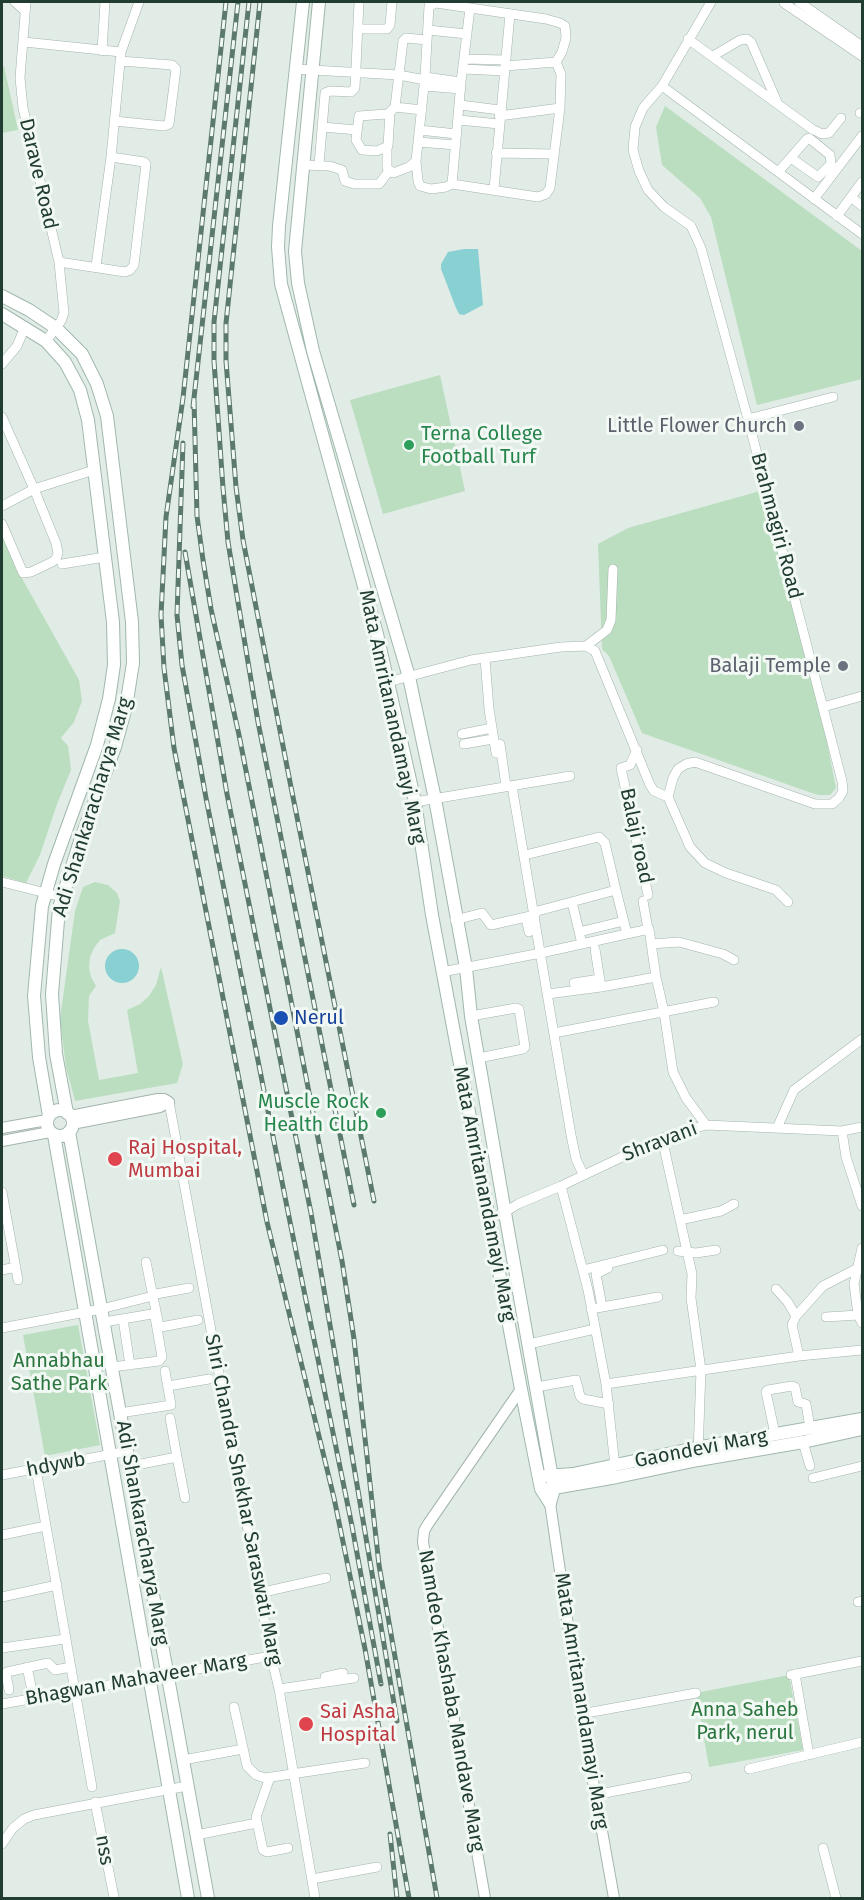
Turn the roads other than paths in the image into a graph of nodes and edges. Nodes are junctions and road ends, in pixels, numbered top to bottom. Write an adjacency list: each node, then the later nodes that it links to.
1 (15, 2): 11 (street)
2 (105, 2): 21 (street)
3 (139, 2): 24 (street)
4 (303, 2): 28 (main road, Mata Amritanandamayi Marg)
5 (319, 2): 29 (main road, Mata Amritanandamayi Marg)
6 (360, 2): 14 (street)
7 (392, 2): 14 (street)
8 (711, 2): 17 (street, Brahmagiri Road)
9 (799, 2): 19 (street)
10 (784, 3): 19 (street)
11 (26, 6): 18 (street, Darave Road)
12 (470, 8): 13 (street); 15 (street); 16 (street)
13 (510, 14): 25 (street); 27 (street)
14 (359, 29): 30 (street)
15 (467, 34): 16 (street); 26 (street)
16 (427, 35): 31 (street); 32 (street)
17 (688, 39): 22 (street); 34 (street, Brahmagiri Road)
18 (24, 42): 21 (street); 69 (street, Darave Road)
19 (851, 43): 20 (street); 23 (street)
20 (862, 46)
21 (102, 51): 24 (street)
22 (713, 56): 35 (street); 35 (street)
23 (862, 56)
24 (121, 57): 43 (street); 43 (street)
25 (556, 62): 27 (street); 37 (street)
26 (464, 64): 27 (street); 33 (street)
27 (505, 66): 40 (street)
28 (295, 69): 29 (street); 90 (main road, Mata Amritanandamayi Marg)
29 (312, 69): 30 (street); 57 (main road, Mata Amritanandamayi Marg)
30 (356, 71): 31 (street); 44 (street)
31 (399, 75): 32 (street); 38 (street)
32 (425, 81): 33 (street); 39 (street)
33 (461, 85): 36 (street)
34 (662, 86): 60 (street); 78 (street, Brahmagiri Road)
35 (778, 104): 41 (street)
36 (460, 105): 40 (street); 42 (street)
37 (560, 108): 40 (street); 53 (street)
38 (393, 110): 39 (street); 45 (street); 51 (street)
39 (422, 110): 46 (street)
40 (499, 117): 42 (street); 52 (street)
41 (841, 118)
42 (459, 120): 47 (street)
43 (114, 121): 54 (street)
44 (322, 127): 45 (street); 58 (street)
45 (357, 130): 51 (street)
46 (419, 130): 47 (street); 49 (street)
47 (457, 134): 50 (street)
48 (862, 136): 65 (street)
49 (418, 142): 50 (street); 56 (street)
50 (456, 146): 62 (street)
51 (387, 147): 59 (street)
52 (496, 153): 53 (street); 63 (street)
53 (554, 154): 63 (street)
54 (111, 157): 70 (street); 70 (street)
55 (791, 158): 55 (street); 60 (street)
56 (416, 161): 59 (street); 62 (street)
57 (304, 165): 58 (street); 89 (main road, Mata Amritanandamayi Marg)
58 (319, 165): 59 (street)
59 (389, 171)
60 (778, 172): 65 (street)
61 (862, 182): 64 (street)
62 (452, 184): 63 (street)
63 (494, 189)
64 (851, 197): 66 (street); 67 (street)
65 (814, 199): 67 (street)
66 (862, 206)
67 (837, 216): 68 (street)
68 (862, 234)
69 (58, 262): 70 (street); 74 (street, Darave Road)
70 (96, 266)
71 (2, 296): 74 (main road, Adi Shankaracharya Marg)
72 (2, 314): 73 (main road, Adi Shankaracharya Marg)
73 (25, 327): 75 (main road, Adi Shankaracharya Marg); 76 (street)
74 (56, 328): 75 (street, Darave Road); 108 (main road, Adi Shankaracharya Marg)
75 (46, 341): 80 (main road, Adi Shankaracharya Marg)
76 (2, 364)
77 (833, 397): 78 (street)
78 (748, 419): 92 (street, Brahmagiri Road)
79 (2, 422): 81 (street)
80 (94, 470): 81 (street); 84 (main road, Adi Shankaracharya Marg)
81 (34, 489): 82 (street); 83 (street)
82 (2, 506)
83 (2, 524)
84 (105, 557): 85 (street); 107 (main road, Adi Shankaracharya Marg)
85 (62, 564)
86 (613, 568): 87 (street)
87 (586, 646): 88 (street); 97 (street)
88 (485, 658): 89 (street); 95 (street)
89 (409, 677): 90 (street); 102 (main road, Mata Amritanandamayi Marg)
90 (388, 682): 103 (main road, Mata Amritanandamayi Marg)
91 (862, 696): 92 (street)
92 (823, 706): 101 (street, Brahmagiri Road)
93 (494, 708): 100 (street)
94 (462, 734): 95 (street)
95 (493, 734): 96 (street); 98 (street)
96 (464, 744)
97 (637, 750): 101 (street); 115 (street, Balaji road)
98 (496, 753)
99 (570, 776): 100 (street)
100 (509, 786): 102 (street); 104 (street)
101 (668, 797): 110 (street)
102 (435, 799): 103 (street); 113 (main road, Mata Amritanandamayi Marg)
103 (415, 802): 125 (main road, Mata Amritanandamayi Marg)
104 (525, 855): 106 (street); 112 (street)
105 (2, 882): 107 (street)
106 (616, 890): 109 (street); 114 (street)
107 (45, 893): 108 (street); 139 (main road, Adi Shankaracharya Marg)
108 (62, 897): 137 (main road, Adi Shankaracharya Marg)
109 (572, 902): 112 (street); 119 (street)
110 (788, 902)
111 (622, 907): 118 (street)
112 (532, 915): 113 (street); 117 (street); 122 (street)
113 (455, 920): 124 (main road, Mata Amritanandamayi Marg)
114 (624, 921): 116 (street); 118 (street)
115 (648, 929): 118 (street); 120 (street)
116 (583, 931)
117 (529, 932)
118 (628, 933): 119 (street)
119 (582, 944): 122 (street)
120 (651, 944): 123 (street); 126 (street)
121 (595, 949): 128 (street)
122 (541, 953): 124 (street); 129 (street)
123 (734, 960)
124 (466, 968): 125 (street); 132 (main road, Mata Amritanandamayi Marg)
125 (442, 972): 152 (main road, Mata Amritanandamayi Marg)
126 (656, 977): 128 (street); 131 (street)
127 (574, 983): 128 (street)
128 (601, 983): 129 (street)
129 (548, 994): 133 (street)
130 (714, 1002): 131 (street)
131 (664, 1012): 133 (street); 138 (street)
132 (471, 1016): 135 (main road, Mata Amritanandamayi Marg); 135 (street)
133 (554, 1033): 146 (street)
134 (862, 1039): 142 (street)
135 (479, 1058): 151 (main road, Mata Amritanandamayi Marg)
136 (169, 1102): 137 (street, Shri Chandra Shekhar Saraswati Marg); 220 (street, Shri Chandra Shekhar Saraswati Marg)
137 (70, 1121): 139 (main road); 139 (main road); 172 (main road, Adi Shankaracharya Marg)
138 (706, 1125): 142 (street, Shravani); 144 (street, Shravani)
139 (50, 1126): 141 (street); 145 (street); 171 (main road, Adi Shankaracharya Marg)
140 (862, 1127): 143 (street, Shravani)
141 (2, 1128)
142 (777, 1128): 143 (street, Shravani)
143 (842, 1131): 150 (street)
144 (662, 1138): 146 (street, Shravani); 153 (street)
145 (2, 1140)
146 (583, 1174): 147 (street, Shravani)
147 (561, 1186): 151 (street, Shravani); 163 (street)
148 (2, 1192): 159 (street)
149 (734, 1204): 153 (street)
150 (862, 1206)
151 (506, 1212): 152 (street, Shravani); 180 (main road, Mata Amritanandamayi Marg)
152 (489, 1219): 191 (main road, Mata Amritanandamayi Marg)
153 (680, 1220): 157 (street)
154 (862, 1248): 160 (street)
155 (663, 1250): 161 (street)
156 (716, 1250): 157 (street)
157 (682, 1251): 185 (street)
158 (146, 1262): 167 (street)
159 (16, 1267): 162 (street); 164 (street)
160 (858, 1268): 173 (street); 176 (street)
161 (597, 1269): 163 (street); 169 (street)
162 (2, 1270)
163 (583, 1270): 170 (street)
164 (18, 1280)
165 (189, 1288): 167 (street)
166 (776, 1289): 173 (street)
167 (153, 1296): 172 (street); 177 (street)
168 (658, 1297): 170 (street)
169 (601, 1301)
170 (591, 1309): 179 (street)
171 (85, 1312): 172 (street); 178 (street); 202 (main road, Adi Shankaracharya Marg)
172 (102, 1315): 175 (street); 184 (main road, Adi Shankaracharya Marg)
173 (796, 1316): 182 (street)
174 (826, 1317): 176 (street)
175 (123, 1319): 183 (street); 183 (street)
176 (860, 1319)
177 (198, 1320)
178 (2, 1328)
179 (593, 1330): 180 (street); 188 (street); 192 (street)
180 (529, 1344): 190 (main road, Mata Amritanandamayi Marg)
181 (862, 1350): 182 (street)
182 (799, 1356): 185 (street)
183 (130, 1365): 184 (street)
184 (112, 1367): 194 (main road, Adi Shankaracharya Marg)
185 (701, 1370): 188 (street); 201 (street)
186 (165, 1371): 189 (street)
187 (209, 1379): 189 (street)
188 (606, 1384): 192 (street)
189 (168, 1386): 193 (street)
190 (536, 1388): 192 (street); 210 (main road, Mata Amritanandamayi Marg)
191 (521, 1389): 212 (main road, Mata Amritanandamayi Marg); 265 (street, Namdeo Khashaba Mandave Marg)
192 (606, 1404): 205 (street)
193 (171, 1406): 194 (street); 203 (street)
194 (120, 1413): 200 (main road, Adi Shankaracharya Marg)
195 (862, 1419): 196 (main road, Gaondevi Marg)
196 (810, 1428): 198 (main road, Gaondevi Marg); 198 (street)
197 (862, 1430): 199 (main road, Gaondevi Marg)
198 (775, 1434): 201 (main road, Gaondevi Marg)
199 (803, 1442): 201 (main road, Gaondevi Marg); 206 (street)
200 (128, 1451): 202 (street, hdywb); 204 (main road, Adi Shankaracharya Marg)
201 (697, 1454): 205 (main road, Gaondevi Marg); 213 (main road, Gaondevi Marg)
202 (110, 1455): 208 (street, hdywb); 230 (main road, Adi Shankaracharya Marg)
203 (177, 1457): 204 (street); 214 (street)
204 (131, 1466): 229 (main road, Adi Shankaracharya Marg)
205 (615, 1466): 210 (main road, Gaondevi Marg)
206 (810, 1466)
207 (862, 1466): 211 (street)
208 (36, 1469): 209 (street, hdywb); 216 (street)
209 (2, 1475)
210 (552, 1475): 212 (main road, Gaondevi Marg); 213 (main road, Mata Amritanandamayi Marg)
211 (813, 1478)
212 (540, 1483): 213 (main road, Gaondevi Marg); 215 (main road, Mata Amritanandamayi Marg)
213 (554, 1489): 215 (main road, Mata Amritanandamayi Marg)
214 (185, 1498)
215 (550, 1503): 239 (street, Mata Amritanandamayi Marg)
216 (46, 1526): 217 (street); 219 (street)
217 (2, 1535)
218 (326, 1578): 220 (street)
219 (57, 1585): 221 (street); 222 (street)
220 (259, 1593): 224 (street, Shri Chandra Shekhar Saraswati Marg)
221 (2, 1597)
222 (65, 1639): 223 (street); 227 (street)
223 (2, 1648)
224 (271, 1656): 229 (street, Bhagwan Mahaveer Marg); 233 (street, Shri Chandra Shekhar Saraswati Marg)
225 (862, 1661): 242 (street)
226 (27, 1667): 227 (street); 232 (street); 234 (street)
227 (71, 1667): 235 (street)
228 (343, 1673): 233 (street)
229 (167, 1675): 230 (street, Bhagwan Mahaveer Marg); 243 (main road, Adi Shankaracharya Marg)
230 (150, 1678): 235 (street, Bhagwan Mahaveer Marg); 251 (main road, Adi Shankaracharya Marg)
231 (354, 1678): 233 (street)
232 (31, 1686)
233 (278, 1687): 246 (street, Shri Chandra Shekhar Saraswati Marg)
234 (9, 1690)
235 (76, 1691): 237 (street, Bhagwan Mahaveer Marg); 250 (street)
236 (696, 1693): 239 (street)
237 (2, 1704)
238 (234, 1707): 241 (street)
239 (581, 1714): 252 (street, Mata Amritanandamayi Marg)
240 (862, 1742): 242 (street)
241 (243, 1749): 243 (street); 247 (street)
242 (809, 1755): 245 (street)
243 (183, 1760): 249 (main road, Adi Shankaracharya Marg)
244 (365, 1763): 246 (street)
245 (749, 1769)
246 (293, 1773): 247 (street); 260 (street, Shri Chandra Shekhar Saraswati Marg)
247 (270, 1777): 254 (street)
248 (687, 1777): 252 (street)
249 (187, 1786): 251 (street); 255 (main road, Adi Shankaracharya Marg)
250 (92, 1787)
251 (169, 1789): 253 (street); 262 (main road, Adi Shankaracharya Marg)
252 (595, 1795): 266 (street, Mata Amritanandamayi Marg)
253 (95, 1802): 256 (street); 261 (street, nss)
254 (257, 1823): 255 (street); 257 (street)
255 (196, 1835): 263 (main road, Adi Shankaracharya Marg)
256 (2, 1844)
257 (288, 1848)
258 (823, 1848): 267 (street)
259 (377, 1867): 260 (street)
260 (312, 1879): 264 (street, Shri Chandra Shekhar Saraswati Marg)
261 (114, 1897)
262 (188, 1899)
263 (208, 1899)
264 (315, 1899)
265 (485, 1899)
266 (614, 1899)
267 (836, 1899)

